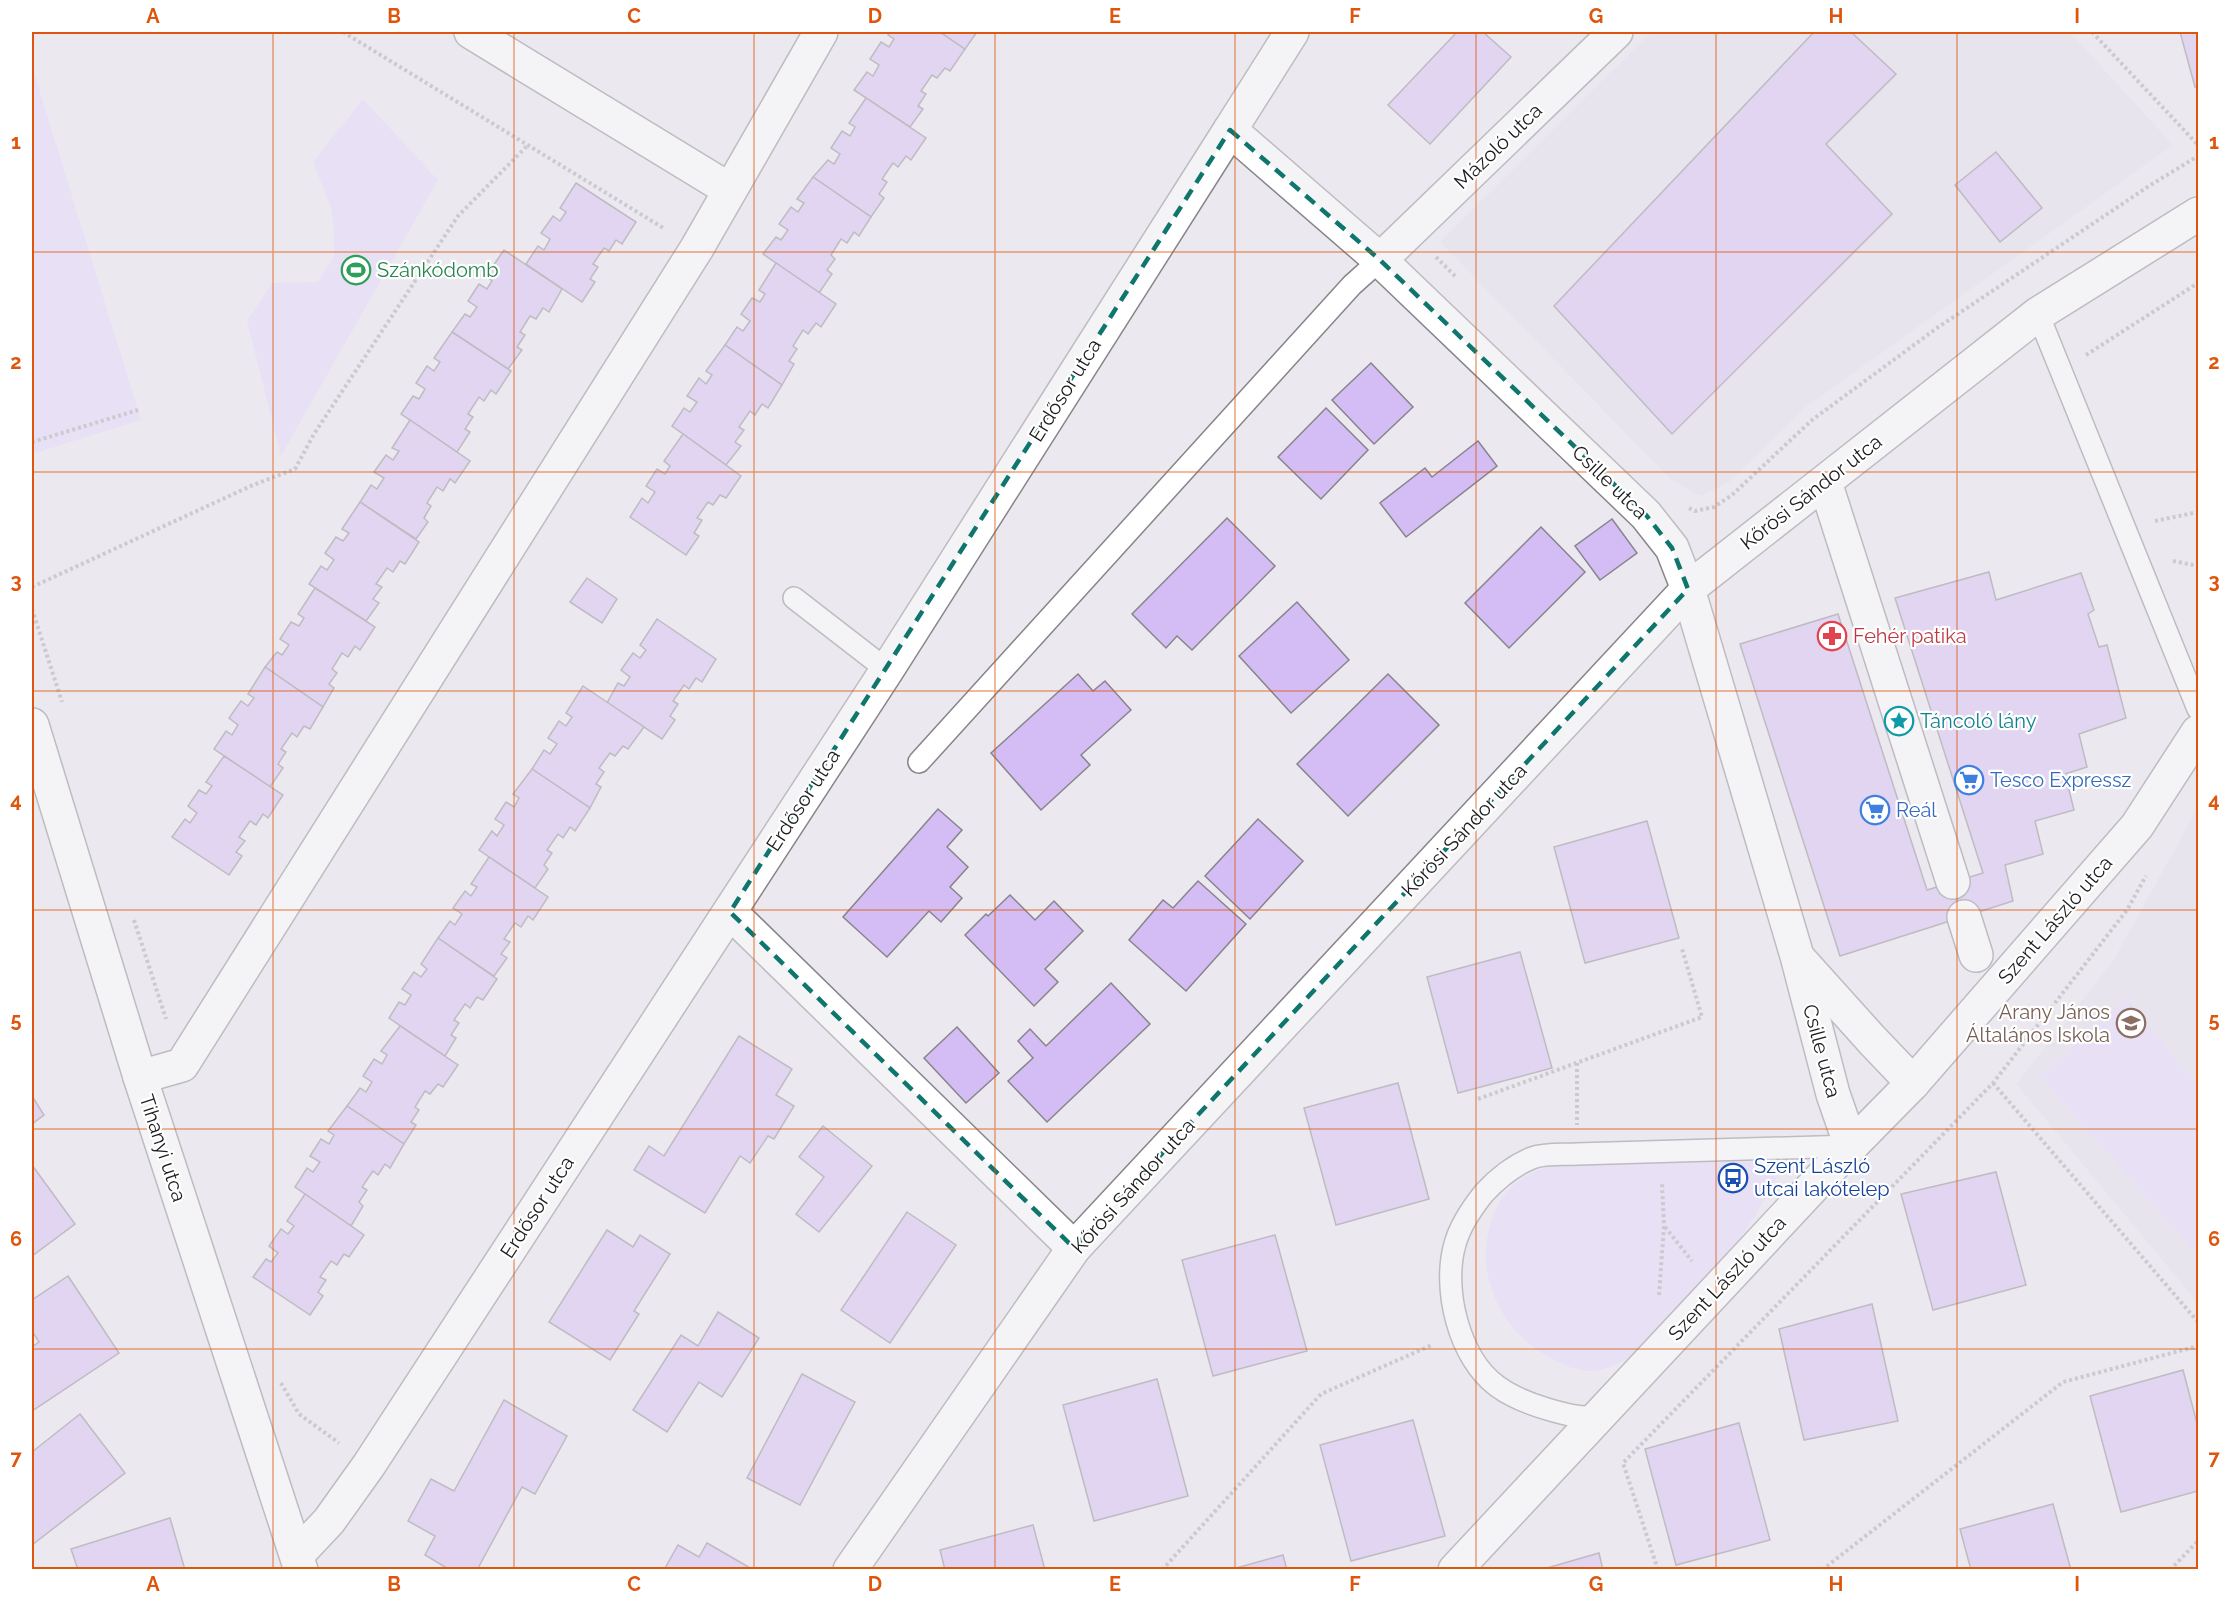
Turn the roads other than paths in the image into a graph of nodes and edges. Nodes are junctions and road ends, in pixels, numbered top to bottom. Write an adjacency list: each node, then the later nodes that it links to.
1 (471, 32): 6 (street)
2 (821, 32): 6 (street)
3 (1291, 32): 5 (street, Erdősor utca)
4 (1616, 32): 8 (street, Mázoló utca)
5 (1230, 130): 8 (street, Csille utca); 13 (street, Erdősor utca)
6 (730, 190): 23 (street)
7 (2199, 214): 9 (street, Kőrösi Sándor utca)
8 (1380, 260): 11 (street, Csille utca); 17 (lane)
9 (2038, 314): 10 (street, Kőrösi Sándor utca); 14 (lane)
10 (1825, 482): 11 (street, Kőrösi Sándor utca); 18 (street)
11 (1688, 589): 22 (street, Csille utca); 26 (street, Kőrösi Sándor utca)
12 (794, 598): 13 (lane)
13 (887, 670): 19 (street, Erdősor utca)
14 (2199, 709)
15 (32, 725): 23 (street, Tihanyi utca)
16 (2199, 732): 24 (street, Szent László utca)
17 (919, 762)
18 (1953, 882)
19 (730, 912): 26 (street); 28 (street, Erdősor utca)
20 (1964, 917): 21 (street)
21 (1976, 955)
22 (1797, 956): 24 (street, Csille utca); 25 (street, Csille utca)
23 (140, 1077): 28 (street, Tihanyi utca)
24 (1912, 1083): 25 (street, Szent László utca)
25 (1851, 1146): 27 (street, Szent László utca); 27 (lane)
26 (1074, 1248): 29 (street, Kőrösi Sándor utca)
27 (1596, 1417): 30 (street, Szent László utca)
28 (299, 1562)
29 (850, 1569)
30 (1455, 1569)

